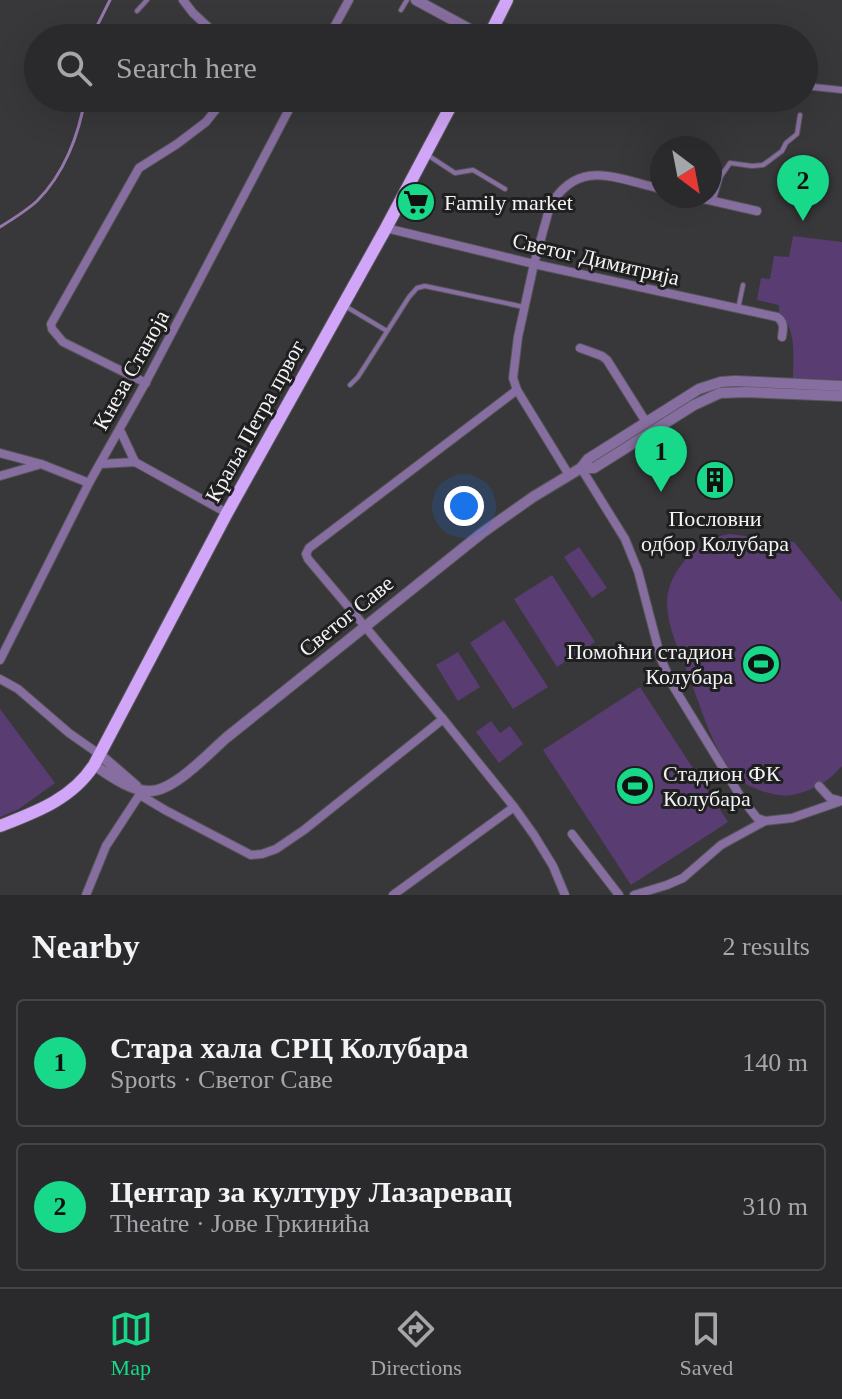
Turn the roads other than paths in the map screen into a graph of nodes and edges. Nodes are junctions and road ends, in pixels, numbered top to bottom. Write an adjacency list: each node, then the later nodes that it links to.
1 (147, 0): 8 (lane)
2 (183, 0): 9 (street)
3 (349, 0): 10 (street)
4 (407, 0): 7 (lane)
5 (507, 0): 12 (main road)
6 (423, 2): 11 (street)
7 (401, 10)
8 (137, 11)
9 (205, 24)
10 (336, 24)
11 (462, 24)
12 (494, 24)
13 (818, 87): 14 (street)
14 (842, 90)
15 (214, 112): 34 (street)
16 (288, 112): 34 (street, Кнеза Станоја)
17 (448, 112): 19 (main road, Краља Петра првог)
18 (800, 115): 20 (lane)
19 (426, 154): 22 (lane); 25 (main road, Краља Петра првог)
20 (722, 175)
21 (650, 186): 26 (street)
22 (505, 189)
23 (722, 203): 24 (street)
24 (757, 211)
25 (386, 228): 26 (street, Светог Димитрија); 28 (main road, Краља Петра првог)
26 (534, 264): 29 (street); 30 (street, Светог Димитрија)
27 (743, 285): 30 (lane)
28 (343, 305): 31 (lane); 49 (main road, Краља Петра првог)
29 (524, 307): 31 (lane); 37 (street)
30 (738, 309): 32 (street, Светог Димитрија)
31 (387, 331): 35 (lane)
32 (782, 337)
33 (580, 348): 39 (street)
34 (146, 383): 40 (street, Кнеза Станоја)
35 (350, 385)
36 (842, 386): 39 (street, Светог Саве)
37 (517, 390): 46 (street); 50 (street)
38 (842, 396): 45 (street, Светог Саве)
39 (646, 422): 45 (street, Светог Саве)
40 (120, 430): 42 (street); 44 (street, Кнеза Станоја)
41 (0, 453): 43 (street)
42 (135, 462): 44 (street); 49 (street)
43 (41, 464): 47 (street); 48 (street)
44 (100, 464): 48 (street, Кнеза Станоја)
45 (581, 468): 46 (street, Светог Саве); 59 (street)
46 (569, 475): 50 (street, Светог Саве)
47 (0, 476)
48 (89, 483): 51 (street, Кнеза Станоја)
49 (227, 513): 54 (main road, Краља Петра првог)
50 (366, 626): 53 (street); 56 (street, Светог Саве)
51 (0, 660)
52 (0, 679): 54 (street)
53 (443, 719): 56 (street); 58 (street)
54 (96, 760): 56 (street); 60 (main road, Краља Петра првог)
55 (819, 786): 57 (street)
56 (140, 791): 62 (street)
57 (841, 801): 59 (street)
58 (514, 807): 63 (street); 64 (street)
59 (765, 821): 66 (street)
60 (0, 826)
61 (572, 834): 65 (street)
62 (86, 895)
63 (393, 895)
64 (565, 895)
65 (619, 895)
66 (634, 895)

